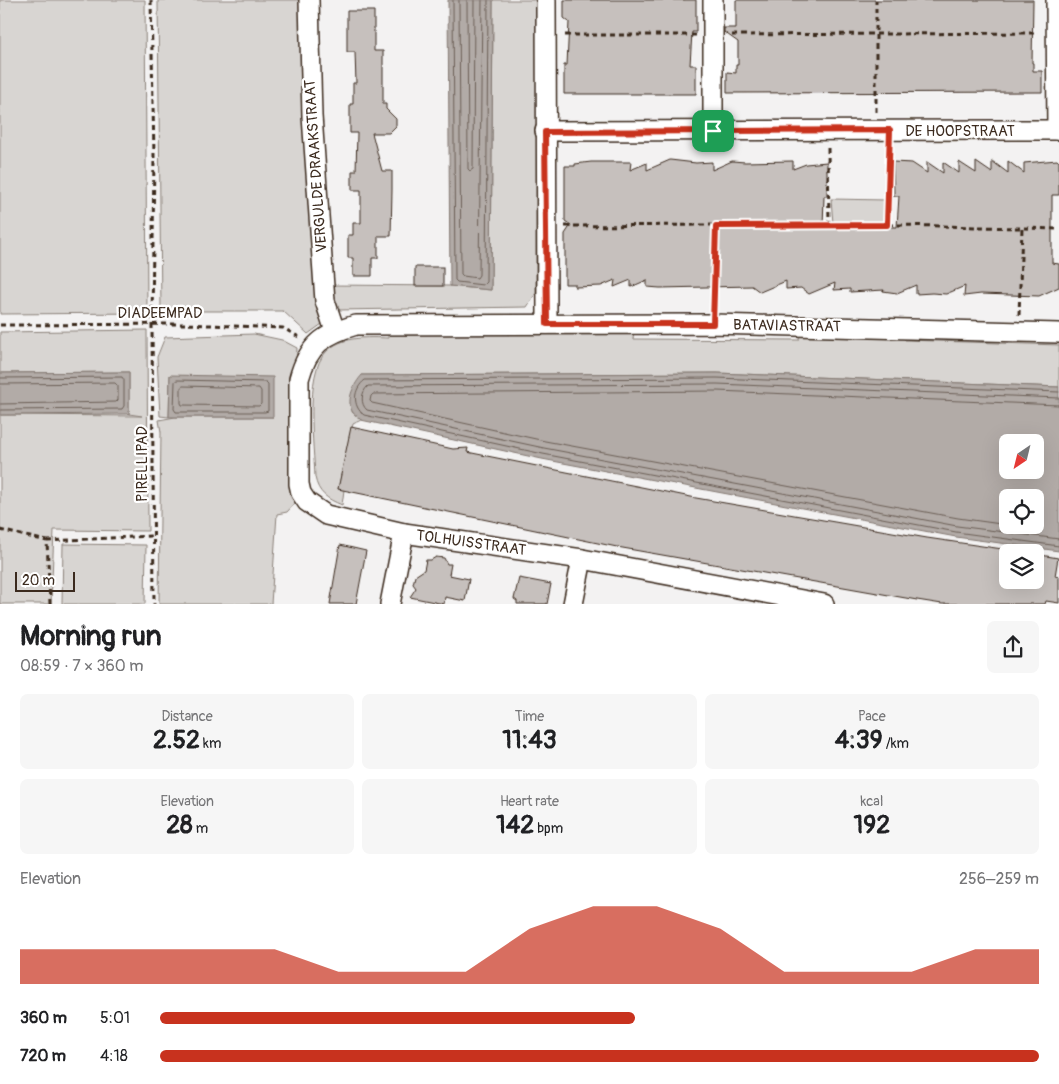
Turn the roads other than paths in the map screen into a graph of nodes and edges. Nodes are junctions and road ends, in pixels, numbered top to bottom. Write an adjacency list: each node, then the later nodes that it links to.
1 (309, 0): 9 (street, VERGULDE DRAAKSTRAAT)
2 (546, 0): 7 (street)
3 (713, 0): 6 (street)
4 (1056, 0): 5 (street, DE HOOPSTRAAT)
5 (1058, 130): 6 (street, DE HOOPSTRAAT)
6 (713, 131): 7 (street, DE HOOPSTRAAT)
7 (545, 132): 8 (street)
8 (547, 324): 9 (street, BATAVIASTRAAT); 10 (street, BATAVIASTRAAT)
9 (335, 331): 11 (street, TOLHUISSTRAAT)
10 (1059, 333)
11 (404, 533): 12 (street, TOLHUISSTRAAT); 14 (street)
12 (582, 559): 13 (street, TOLHUISSTRAAT); 15 (street)
13 (751, 597): 16 (street, TOLHUISSTRAAT)
14 (390, 604)
15 (573, 604)
16 (824, 604)

